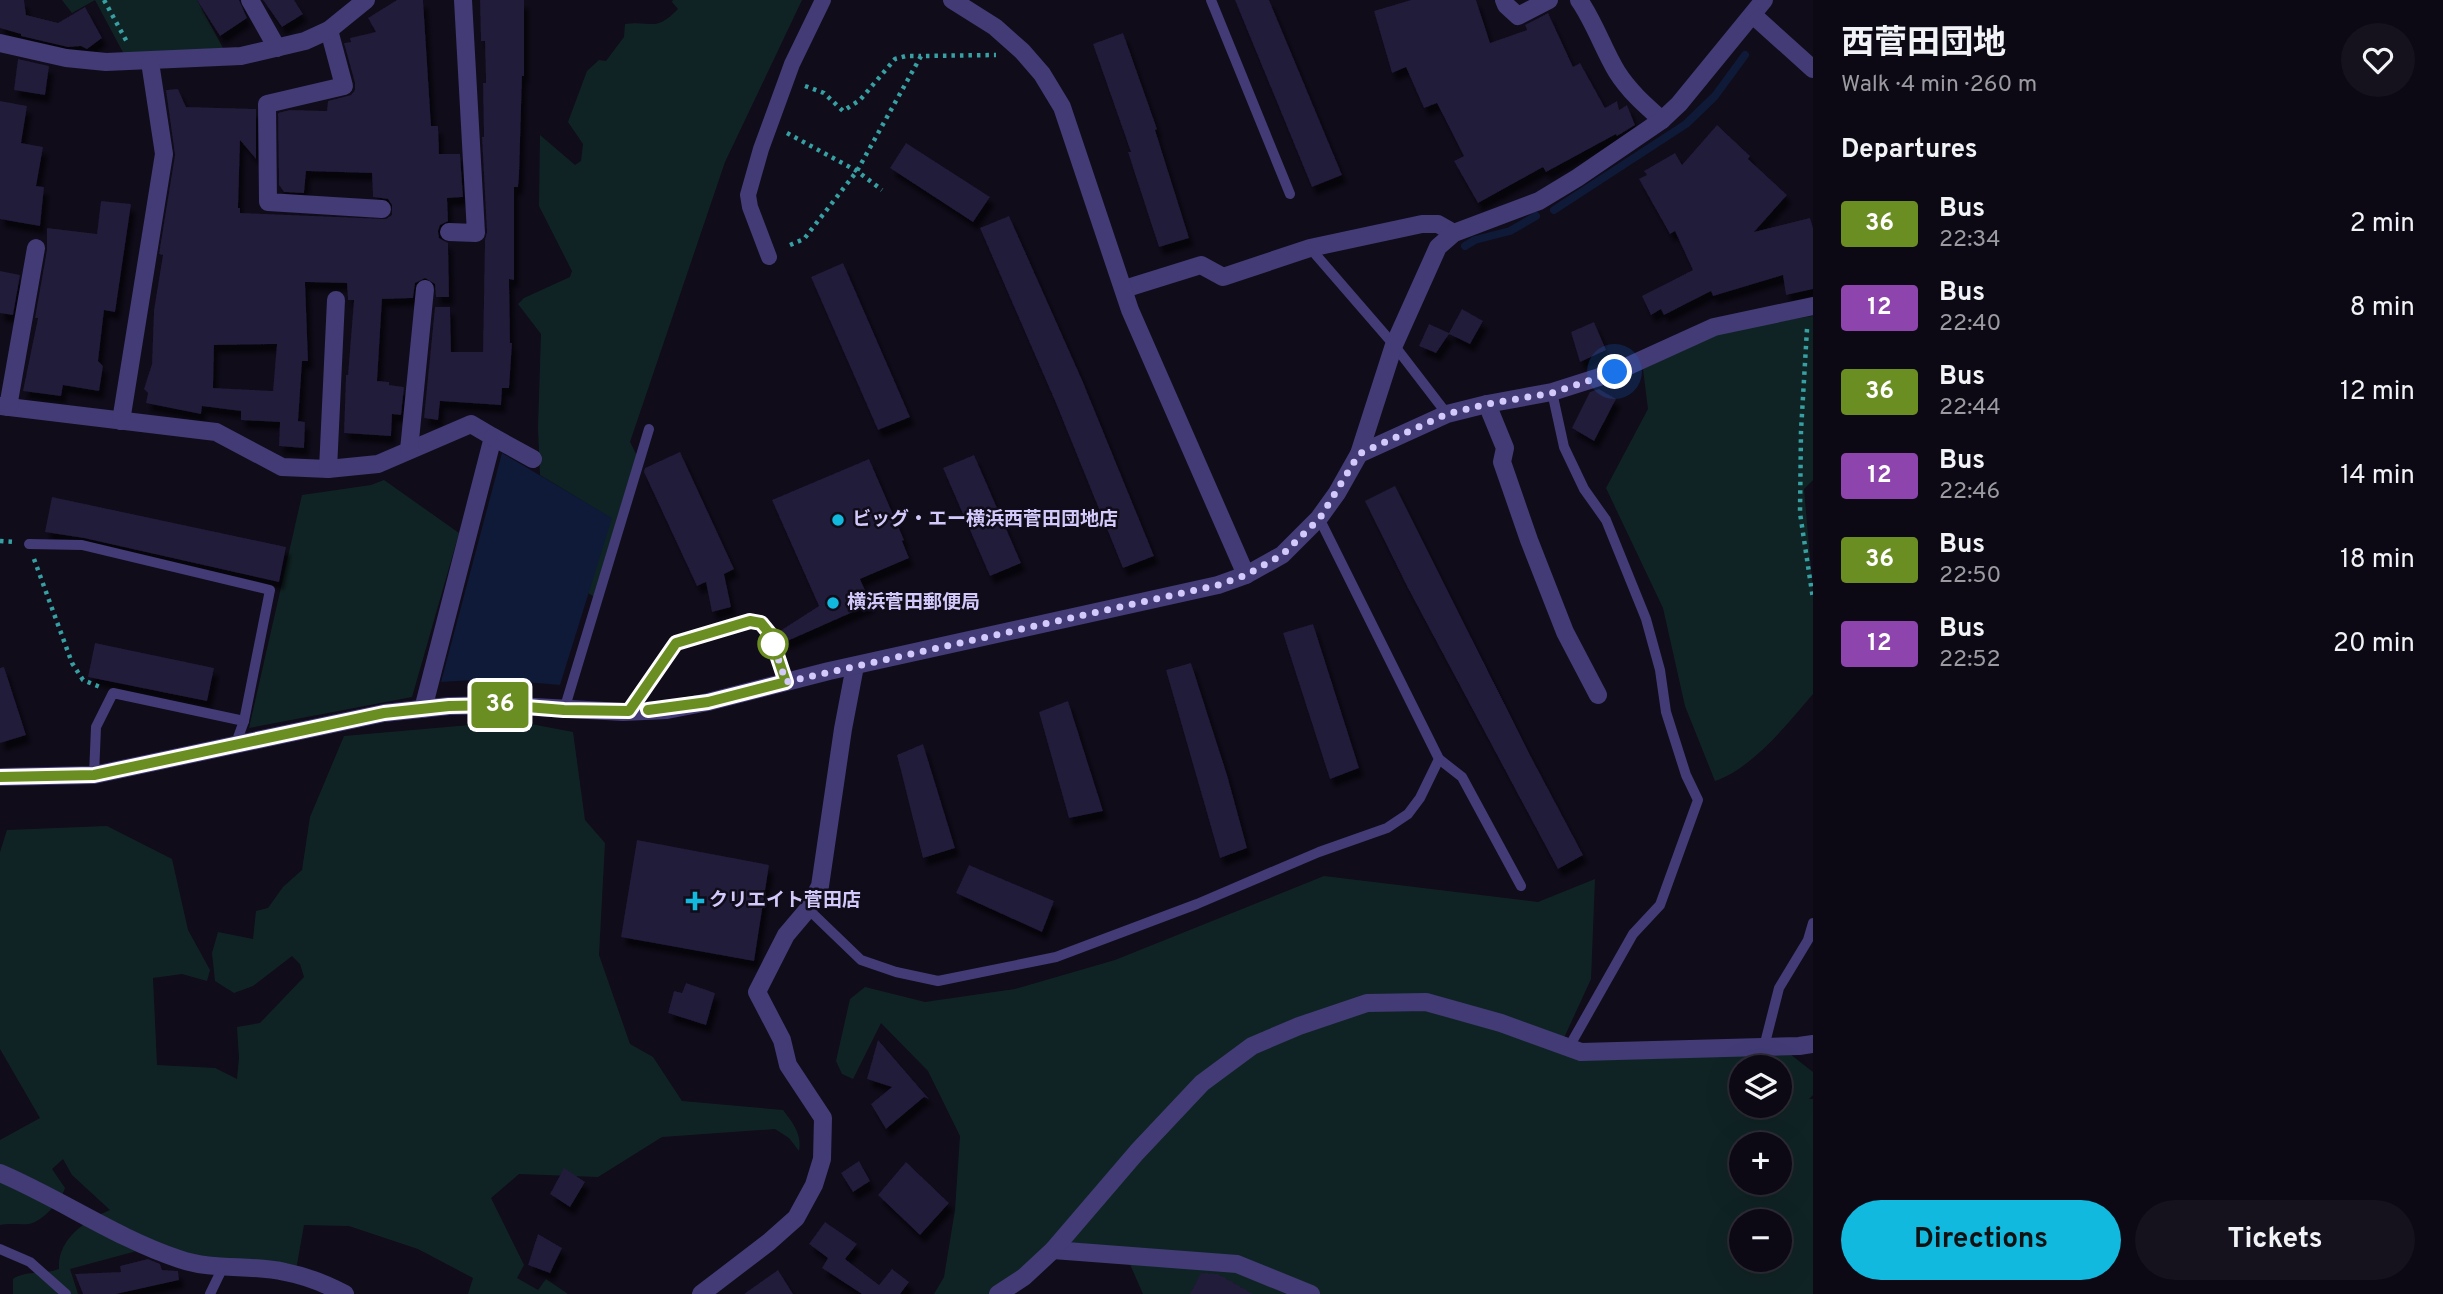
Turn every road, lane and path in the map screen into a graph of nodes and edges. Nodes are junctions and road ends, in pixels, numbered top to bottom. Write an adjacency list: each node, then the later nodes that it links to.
1 (104, 0): 17 (path)
2 (250, 0): 15 (street)
3 (366, 0): 12 (street)
4 (463, 0): 26 (street)
5 (823, 0): 19 (street)
6 (952, 0): 14 (street)
7 (1211, 0): 24 (lane)
8 (1504, 0): 9 (street)
9 (1549, 0)
10 (1579, 0): 20 (street)
11 (1759, 7): 18 (street); 20 (street)
12 (329, 30): 15 (street); 25 (street)
13 (0, 43): 17 (street)
14 (1013, 43): 16 (path); 33 (street)
15 (277, 48): 17 (street)
16 (921, 56): 19 (path); 22 (path)
17 (141, 62): 41 (street)
18 (1813, 69)
19 (784, 87): 21 (street)
20 (1662, 120): 27 (street)
21 (771, 123): 22 (path); 31 (street)
22 (856, 171): 23 (path); 28 (path)
23 (882, 190)
24 (1290, 194)
25 (382, 209)
26 (449, 232)
27 (1454, 233): 30 (street); 36 (street)
28 (790, 245)
29 (36, 248): 39 (street)
30 (1310, 248): 33 (street); 36 (lane)
31 (769, 257)
32 (425, 289): 44 (street)
33 (1124, 289): 51 (street)
34 (336, 300): 47 (street)
35 (1811, 306): 37 (street); 52 (path)
36 (1394, 345): 40 (lane); 45 (street)
37 (1552, 393): 38 (street); 69 (lane)
38 (1487, 404): 40 (street); 56 (street)
39 (4, 406): 41 (street)
40 (1447, 414): 45 (street)
41 (121, 421): 47 (street)
42 (649, 429): 58 (lane)
43 (494, 437): 44 (street); 46 (street); 57 (street)
44 (409, 450): 47 (street)
45 (1359, 454): 48 (street)
46 (533, 459)
47 (328, 469)
48 (1320, 518): 51 (street); 62 (lane)
49 (0, 541): 50 (path)
50 (29, 544): 55 (path); 60 (lane)
51 (1246, 575): 53 (street)
52 (1813, 599)
53 (855, 666): 54 (street); 66 (street)
54 (786, 682): 59 (street); 59 (lane)
55 (113, 694): 60 (lane); 63 (lane)
56 (1598, 695)
57 (423, 709): 58 (street); 61 (street)
58 (564, 710): 59 (street)
59 (629, 711)
60 (244, 721): 61 (lane)
61 (236, 743): 63 (street)
62 (1439, 758): 65 (lane); 66 (lane)
63 (94, 775): 64 (street)
64 (0, 777)
65 (1521, 886)
66 (808, 909): 78 (street)
67 (1813, 923): 70 (lane)
68 (1813, 1044): 70 (street)
69 (1569, 1047): 70 (street); 73 (street)
70 (1764, 1047)
71 (0, 1173): 74 (street)
72 (0, 1249): 75 (lane)
73 (1054, 1250): 79 (street); 80 (street)
74 (223, 1267): 76 (lane); 77 (street)
75 (66, 1294)
76 (209, 1294)
77 (345, 1294)
78 (701, 1294)
79 (998, 1294)
80 (1311, 1294)

